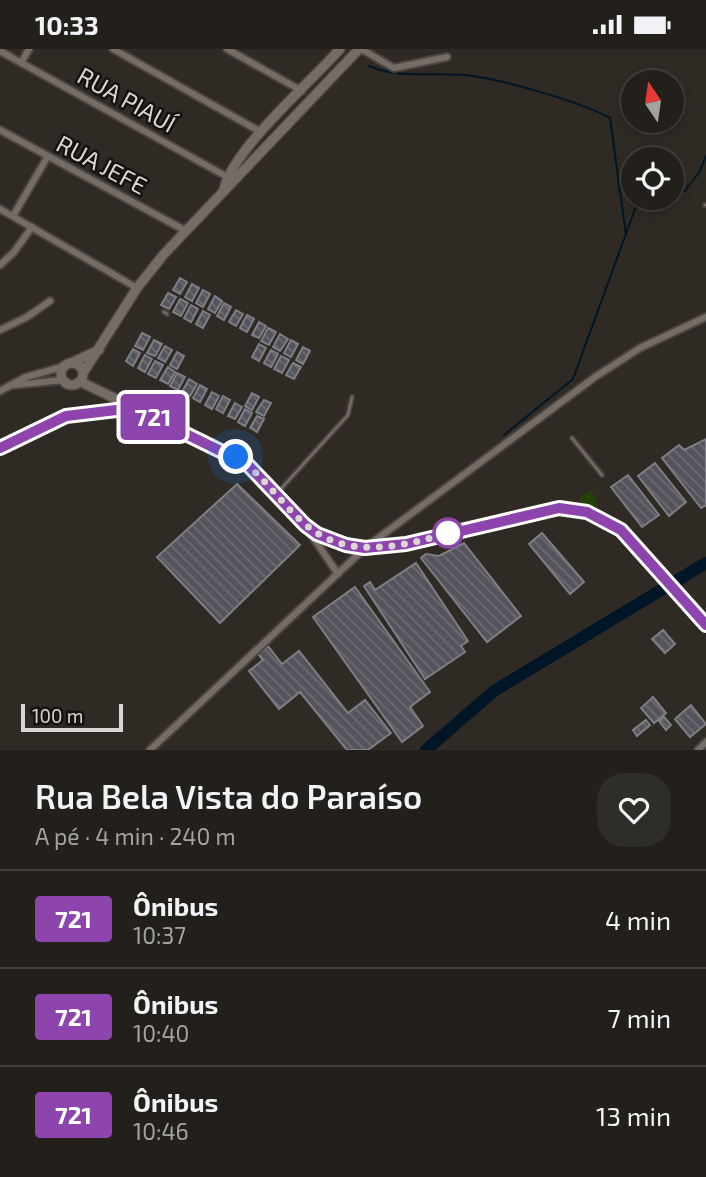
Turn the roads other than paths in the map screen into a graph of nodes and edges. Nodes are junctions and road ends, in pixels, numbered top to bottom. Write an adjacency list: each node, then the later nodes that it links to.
1 (29, 49): 8 (street)
2 (113, 49): 11 (street)
3 (227, 49): 9 (street)
4 (340, 49): 9 (main road)
5 (360, 49): 7 (street); 13 (main road)
6 (0, 51): 8 (street, RUA PIAUÍ)
7 (447, 57)
8 (21, 63): 13 (street, RUA PIAUÍ)
9 (302, 91): 11 (main road)
10 (0, 130): 12 (street, RUA JEFE)
11 (261, 132): 13 (main road)
12 (48, 156): 15 (street); 17 (street, RUA JEFE)
13 (231, 179): 17 (main road)
14 (0, 209): 15 (street)
15 (13, 216): 16 (street)
16 (32, 227): 18 (street); 19 (street)
17 (186, 231): 19 (main road)
18 (0, 265)
19 (137, 288): 23 (main road)
20 (50, 301): 22 (street)
21 (706, 317): 37 (street)
22 (0, 330)
23 (101, 349): 24 (main road); 26 (main road)
24 (68, 364): 25 (main road); 26 (main road); 27 (street)
25 (63, 380): 26 (main road); 27 (street)
26 (79, 380): 30 (main road); 31 (main road)
27 (12, 386): 28 (street)
28 (0, 391)
29 (352, 397): 35 (lane)
30 (133, 408): 31 (main road); 35 (main road)
31 (116, 409): 33 (main road)
32 (572, 438): 34 (lane)
33 (0, 448)
34 (602, 475)
35 (277, 493): 36 (main road)
36 (305, 525): 37 (main road); 38 (street)
37 (365, 548): 38 (street); 39 (main road)
38 (338, 574): 41 (street)
39 (706, 625)
40 (706, 742): 42 (street)
41 (150, 750)
42 (698, 750)

